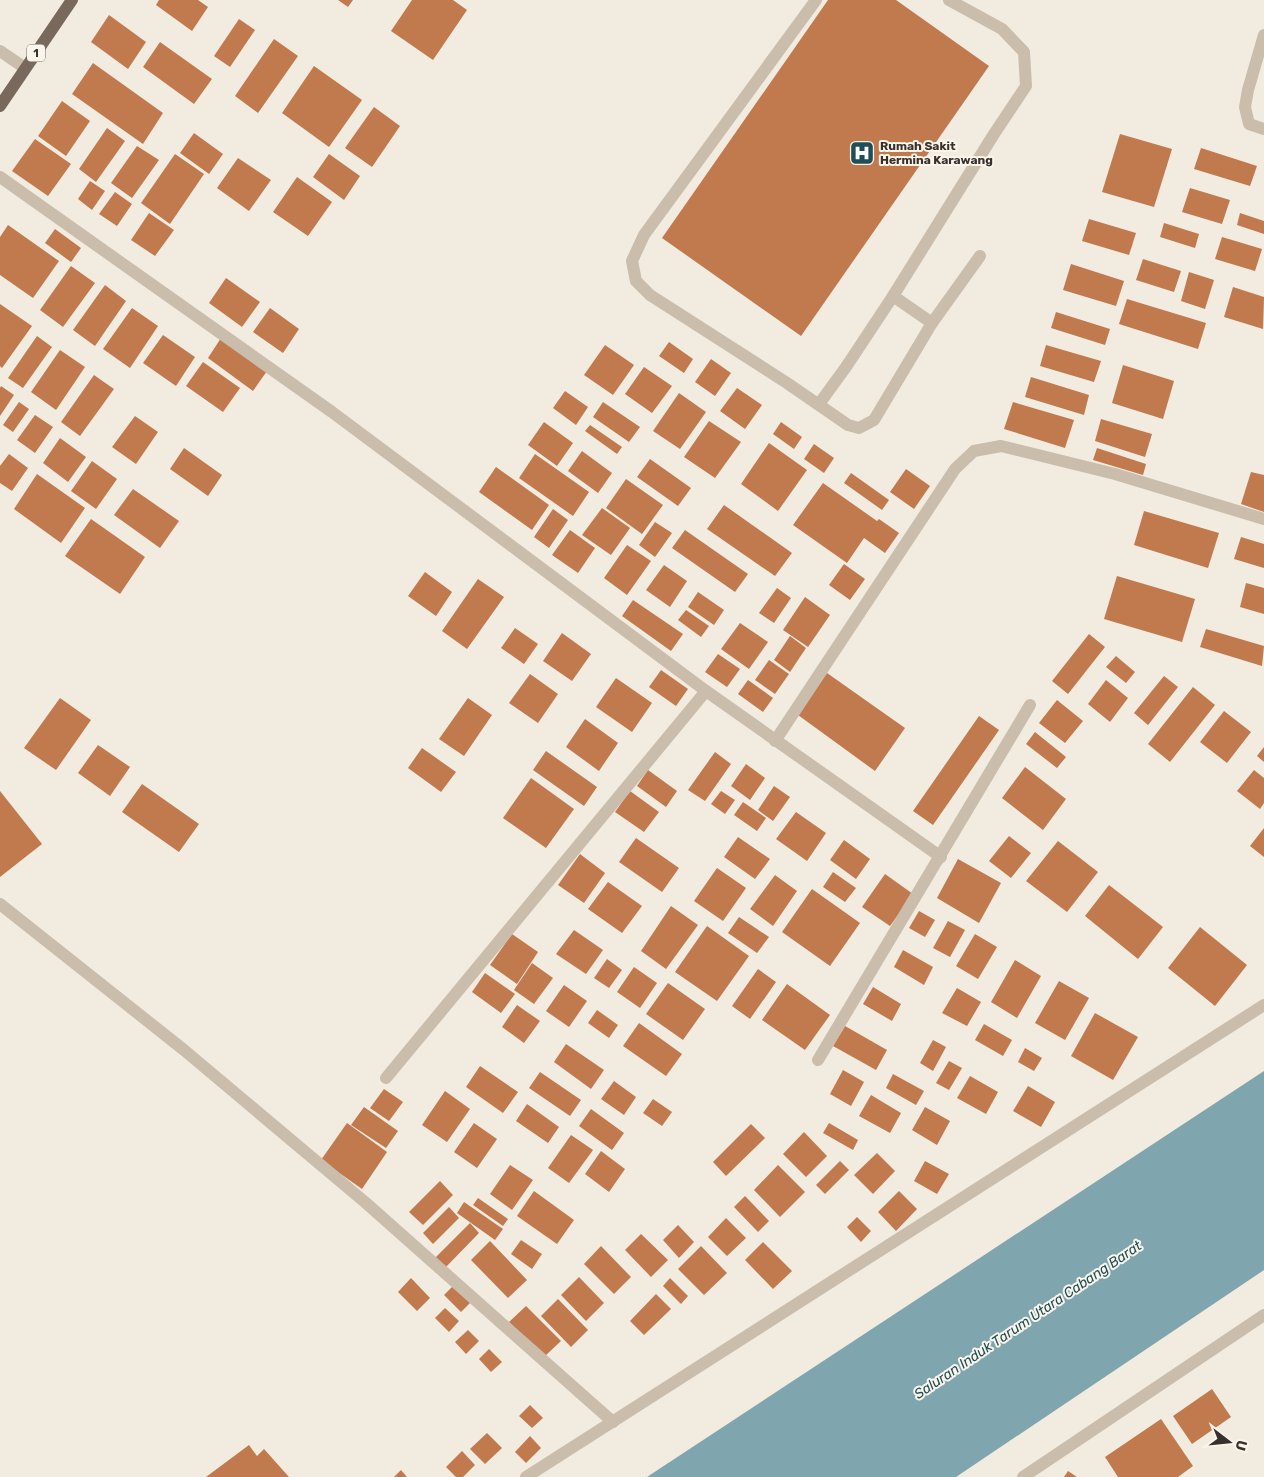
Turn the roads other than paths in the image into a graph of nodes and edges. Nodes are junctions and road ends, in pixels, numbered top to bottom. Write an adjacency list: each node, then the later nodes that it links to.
1 (72, 0): 6 (main road, 1)
2 (816, 0): 13 (street)
3 (948, 0): 11 (street)
4 (1264, 35): 8 (street)
5 (0, 51): 6 (street)
6 (25, 68): 7 (main road, 1)
7 (0, 106)
8 (1264, 129)
9 (0, 177): 15 (street)
10 (980, 256): 12 (street)
11 (893, 296): 12 (street); 13 (street)
12 (932, 323): 13 (street)
13 (819, 404)
14 (1264, 519): 17 (street)
15 (706, 691): 17 (street); 22 (street)
16 (1030, 705): 18 (street)
17 (775, 741): 18 (street)
18 (941, 857): 21 (street)
19 (0, 904): 24 (street)
20 (1264, 1005): 24 (street)
21 (818, 1060)
22 (386, 1078)
23 (1264, 1315): 26 (street)
24 (613, 1422): 25 (street)
25 (526, 1477)
26 (1023, 1477)

